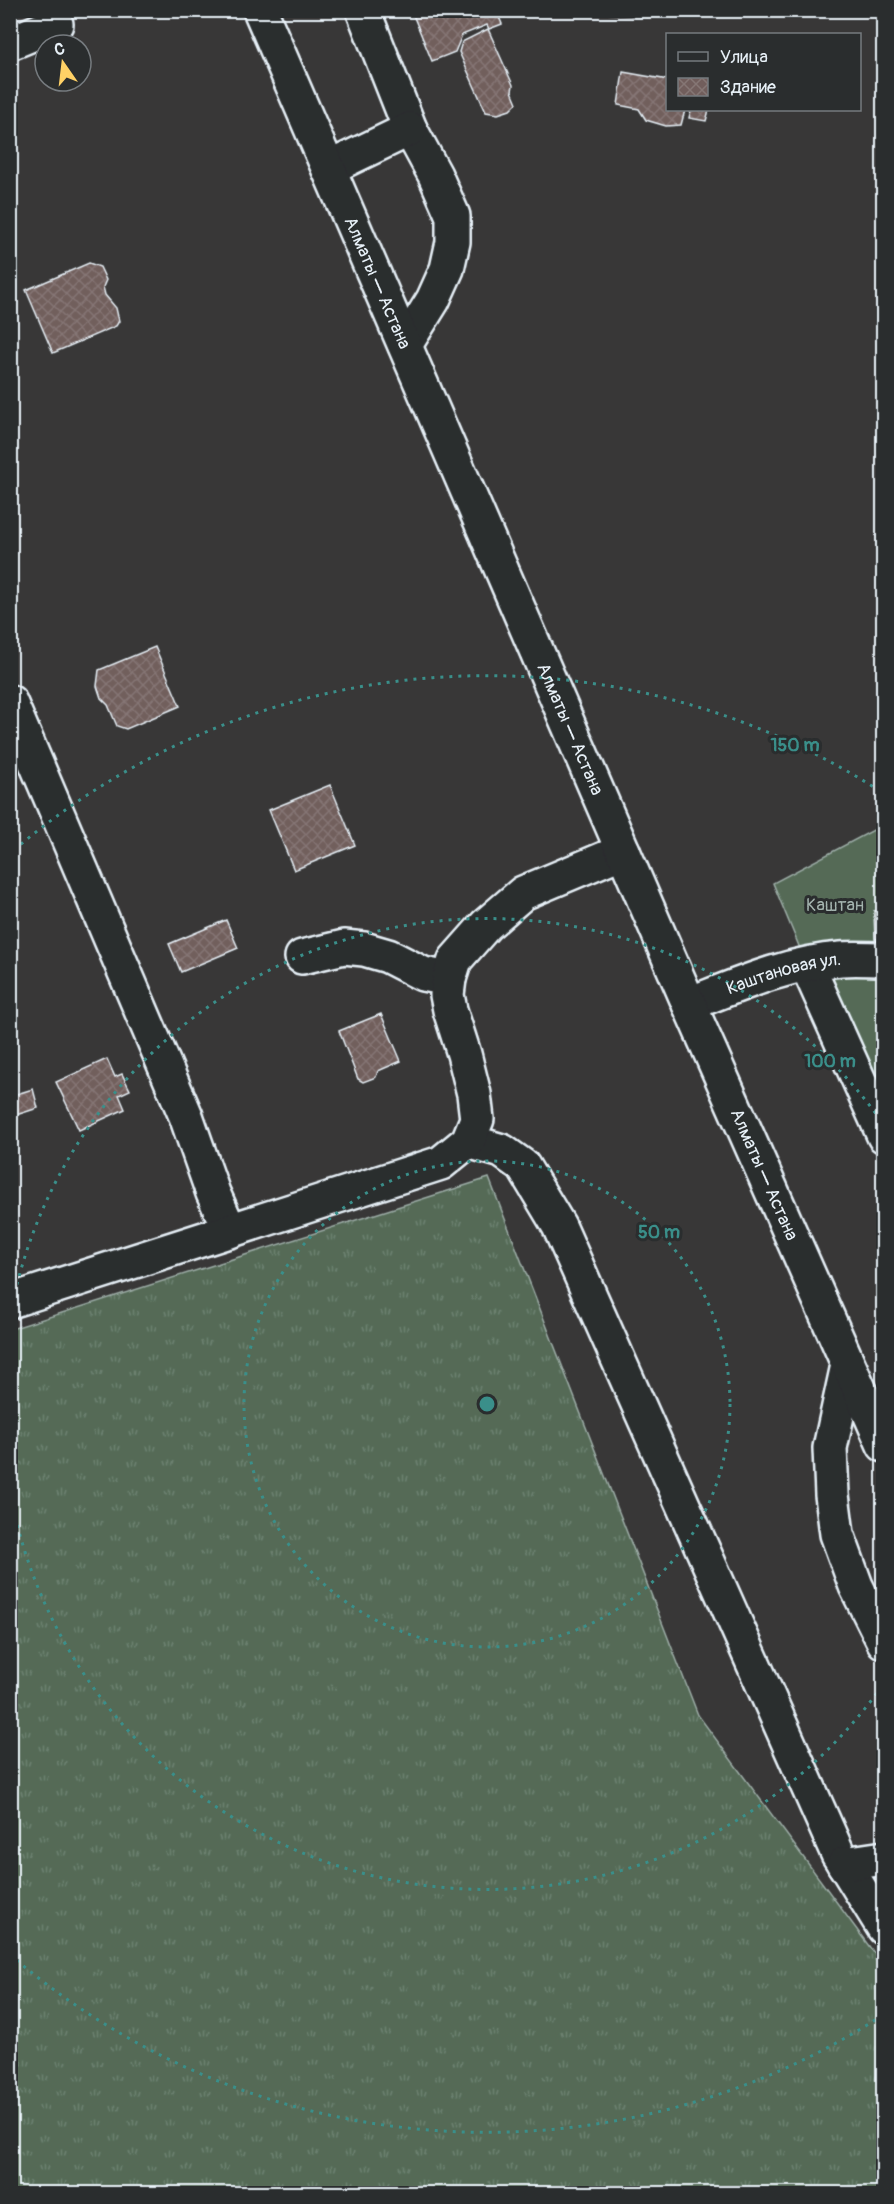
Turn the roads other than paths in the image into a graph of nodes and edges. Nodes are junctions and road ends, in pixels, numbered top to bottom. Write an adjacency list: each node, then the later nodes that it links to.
1 (260, 10): 6 (main road, Алматы — Астана)
2 (363, 10): 5 (main road)
3 (56, 24): 4 (main road)
4 (10, 43)
5 (410, 129): 6 (main road); 7 (main road)
6 (328, 168): 7 (main road, Алматы — Астана)
7 (405, 345): 9 (main road, Алматы — Астана)
8 (10, 702): 17 (main road)
9 (623, 851): 13 (main road); 14 (main road, Алматы — Астана)
10 (302, 957): 13 (main road)
11 (884, 959): 12 (main road, Каштановая ул.)
12 (807, 965): 14 (main road, Каштановая ул.); 15 (main road)
13 (449, 979): 16 (main road)
14 (689, 1004): 19 (main road, Алматы — Астана)
15 (884, 1136)
16 (468, 1141): 17 (main road); 23 (main road)
17 (230, 1231): 18 (main road)
18 (10, 1301)
19 (848, 1365): 20 (main road, Алматы — Астана); 21 (main road)
20 (884, 1445)
21 (884, 1642)
22 (884, 1858): 23 (main road)
23 (844, 1864): 24 (main road)
24 (884, 1928)

